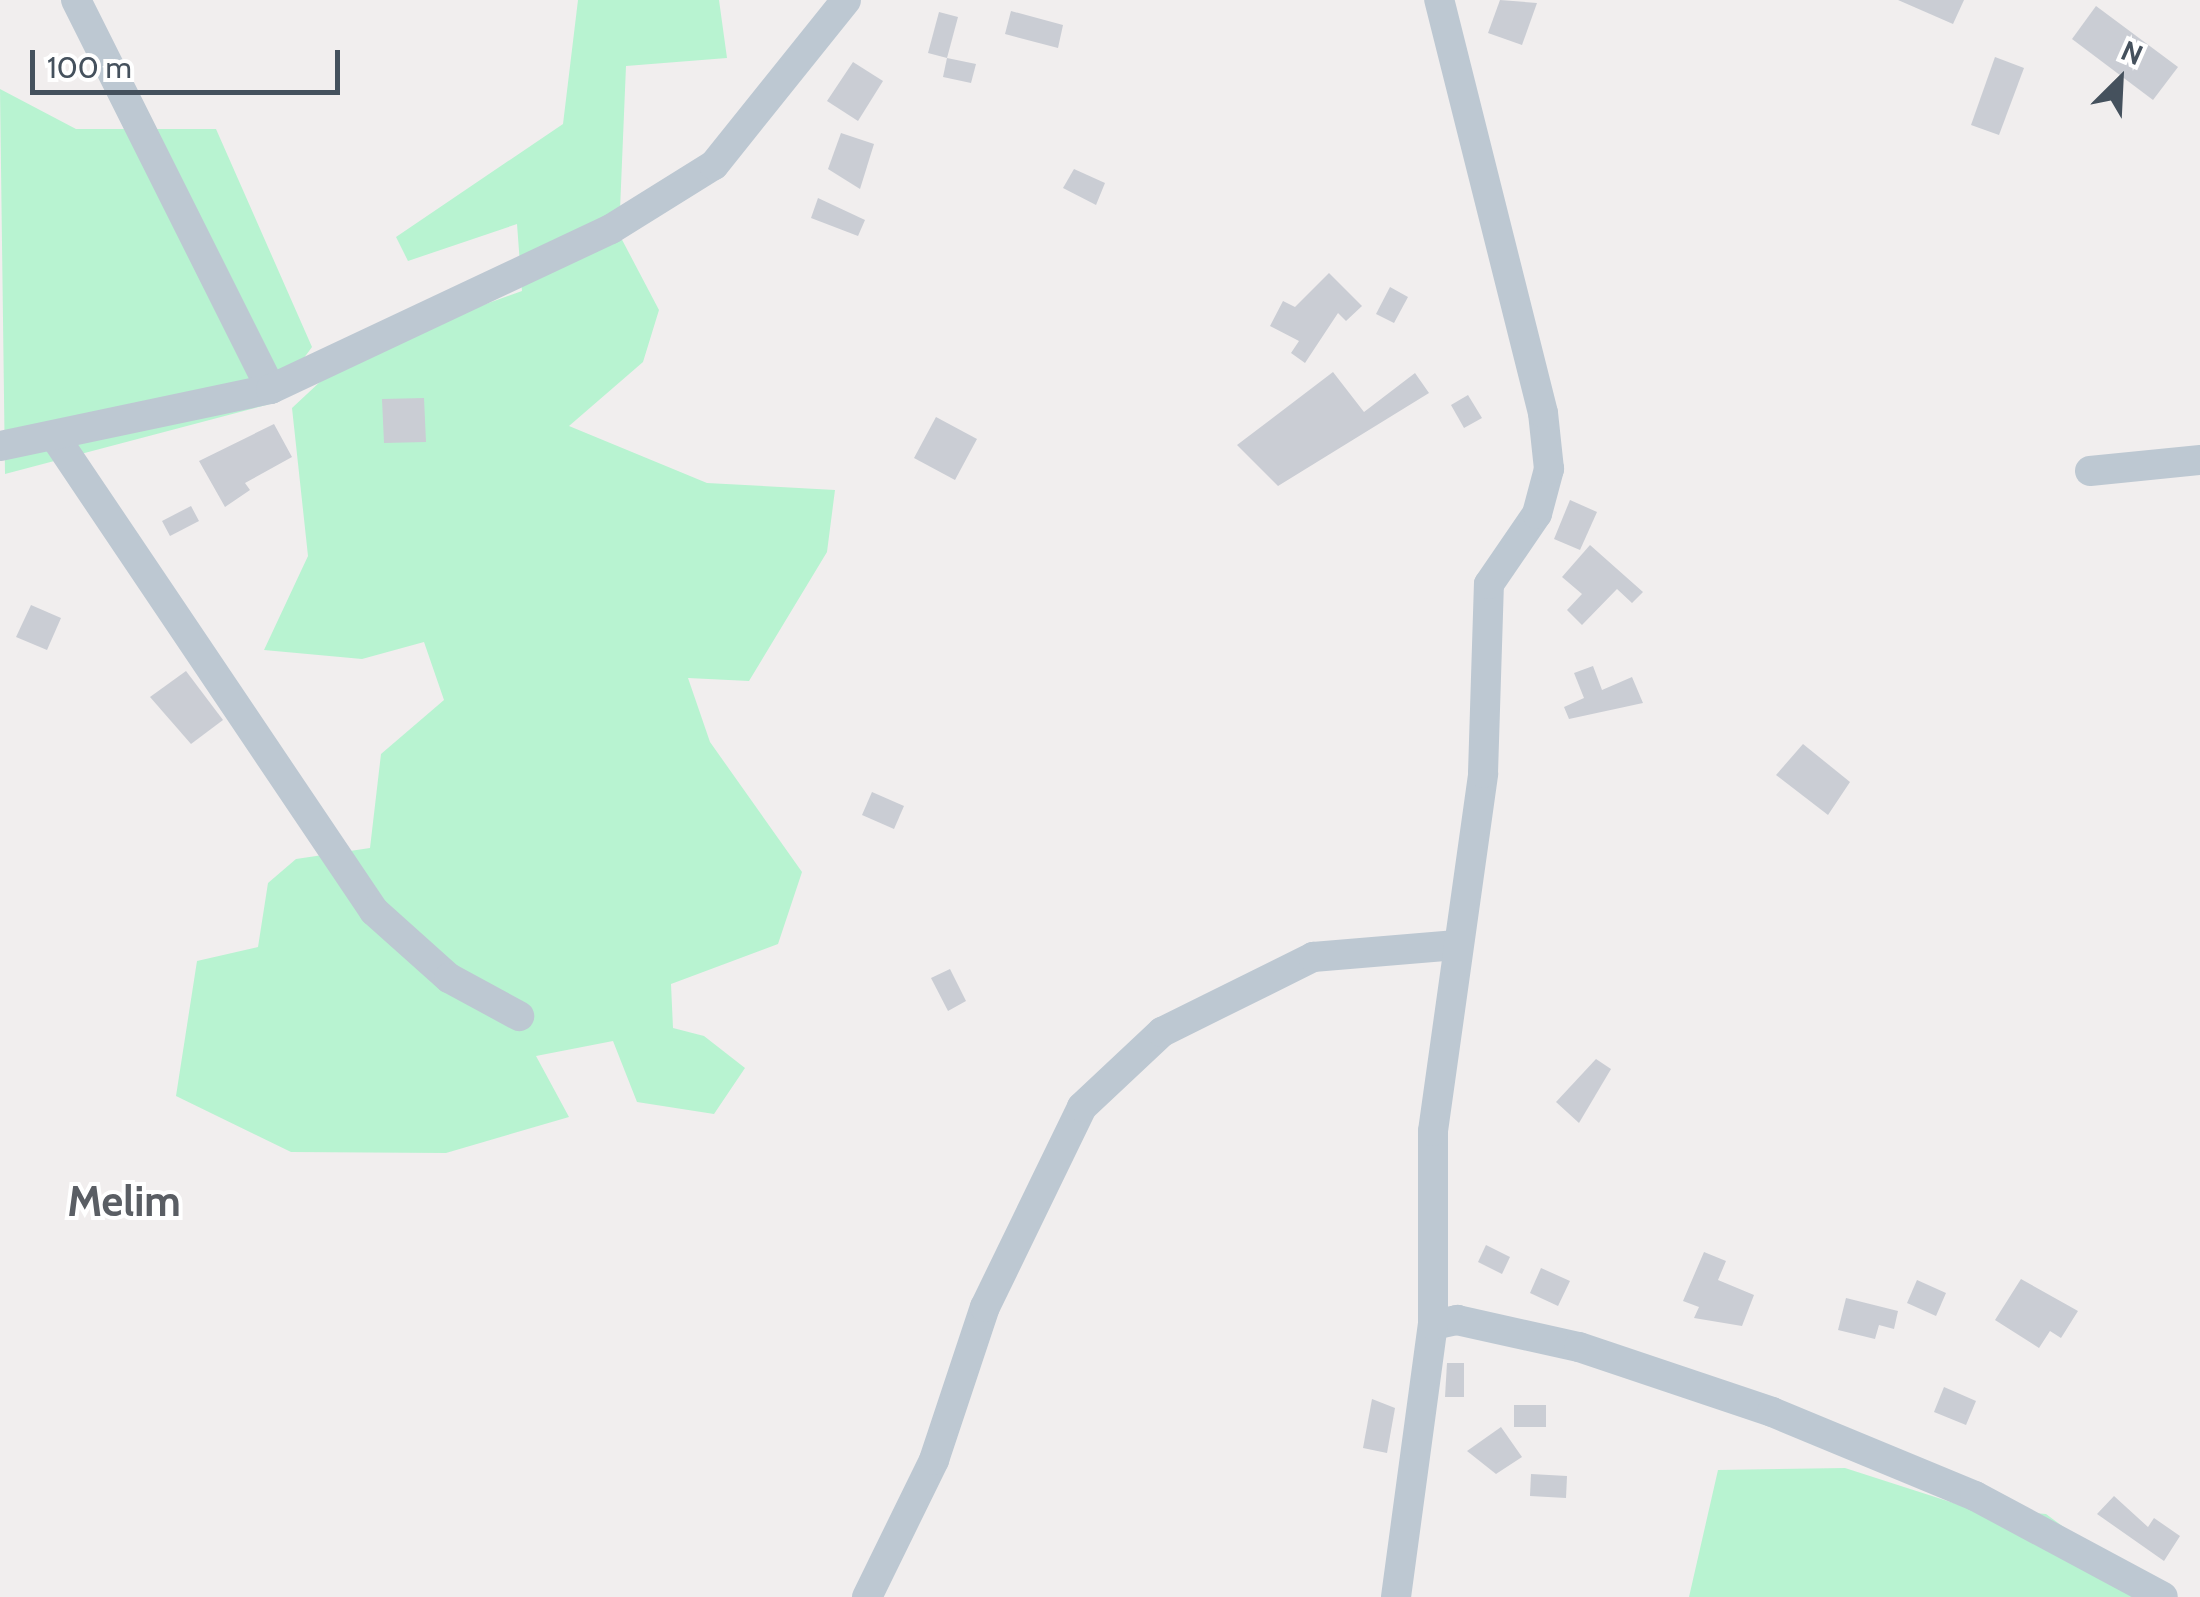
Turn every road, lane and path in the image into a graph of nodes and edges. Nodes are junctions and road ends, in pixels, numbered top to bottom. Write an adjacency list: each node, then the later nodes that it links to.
1 (76, 0): 4 (street)
2 (846, 0): 4 (street)
3 (1439, 0): 9 (street)
4 (270, 389): 5 (street)
5 (57, 440): 6 (street); 10 (street)
6 (0, 446)
7 (2200, 460): 8 (street)
8 (2090, 471)
9 (1458, 945): 11 (street); 12 (street)
10 (519, 1016)
11 (1433, 1325): 13 (street); 14 (street)
12 (867, 1597)
13 (1396, 1597)
14 (2163, 1597)

